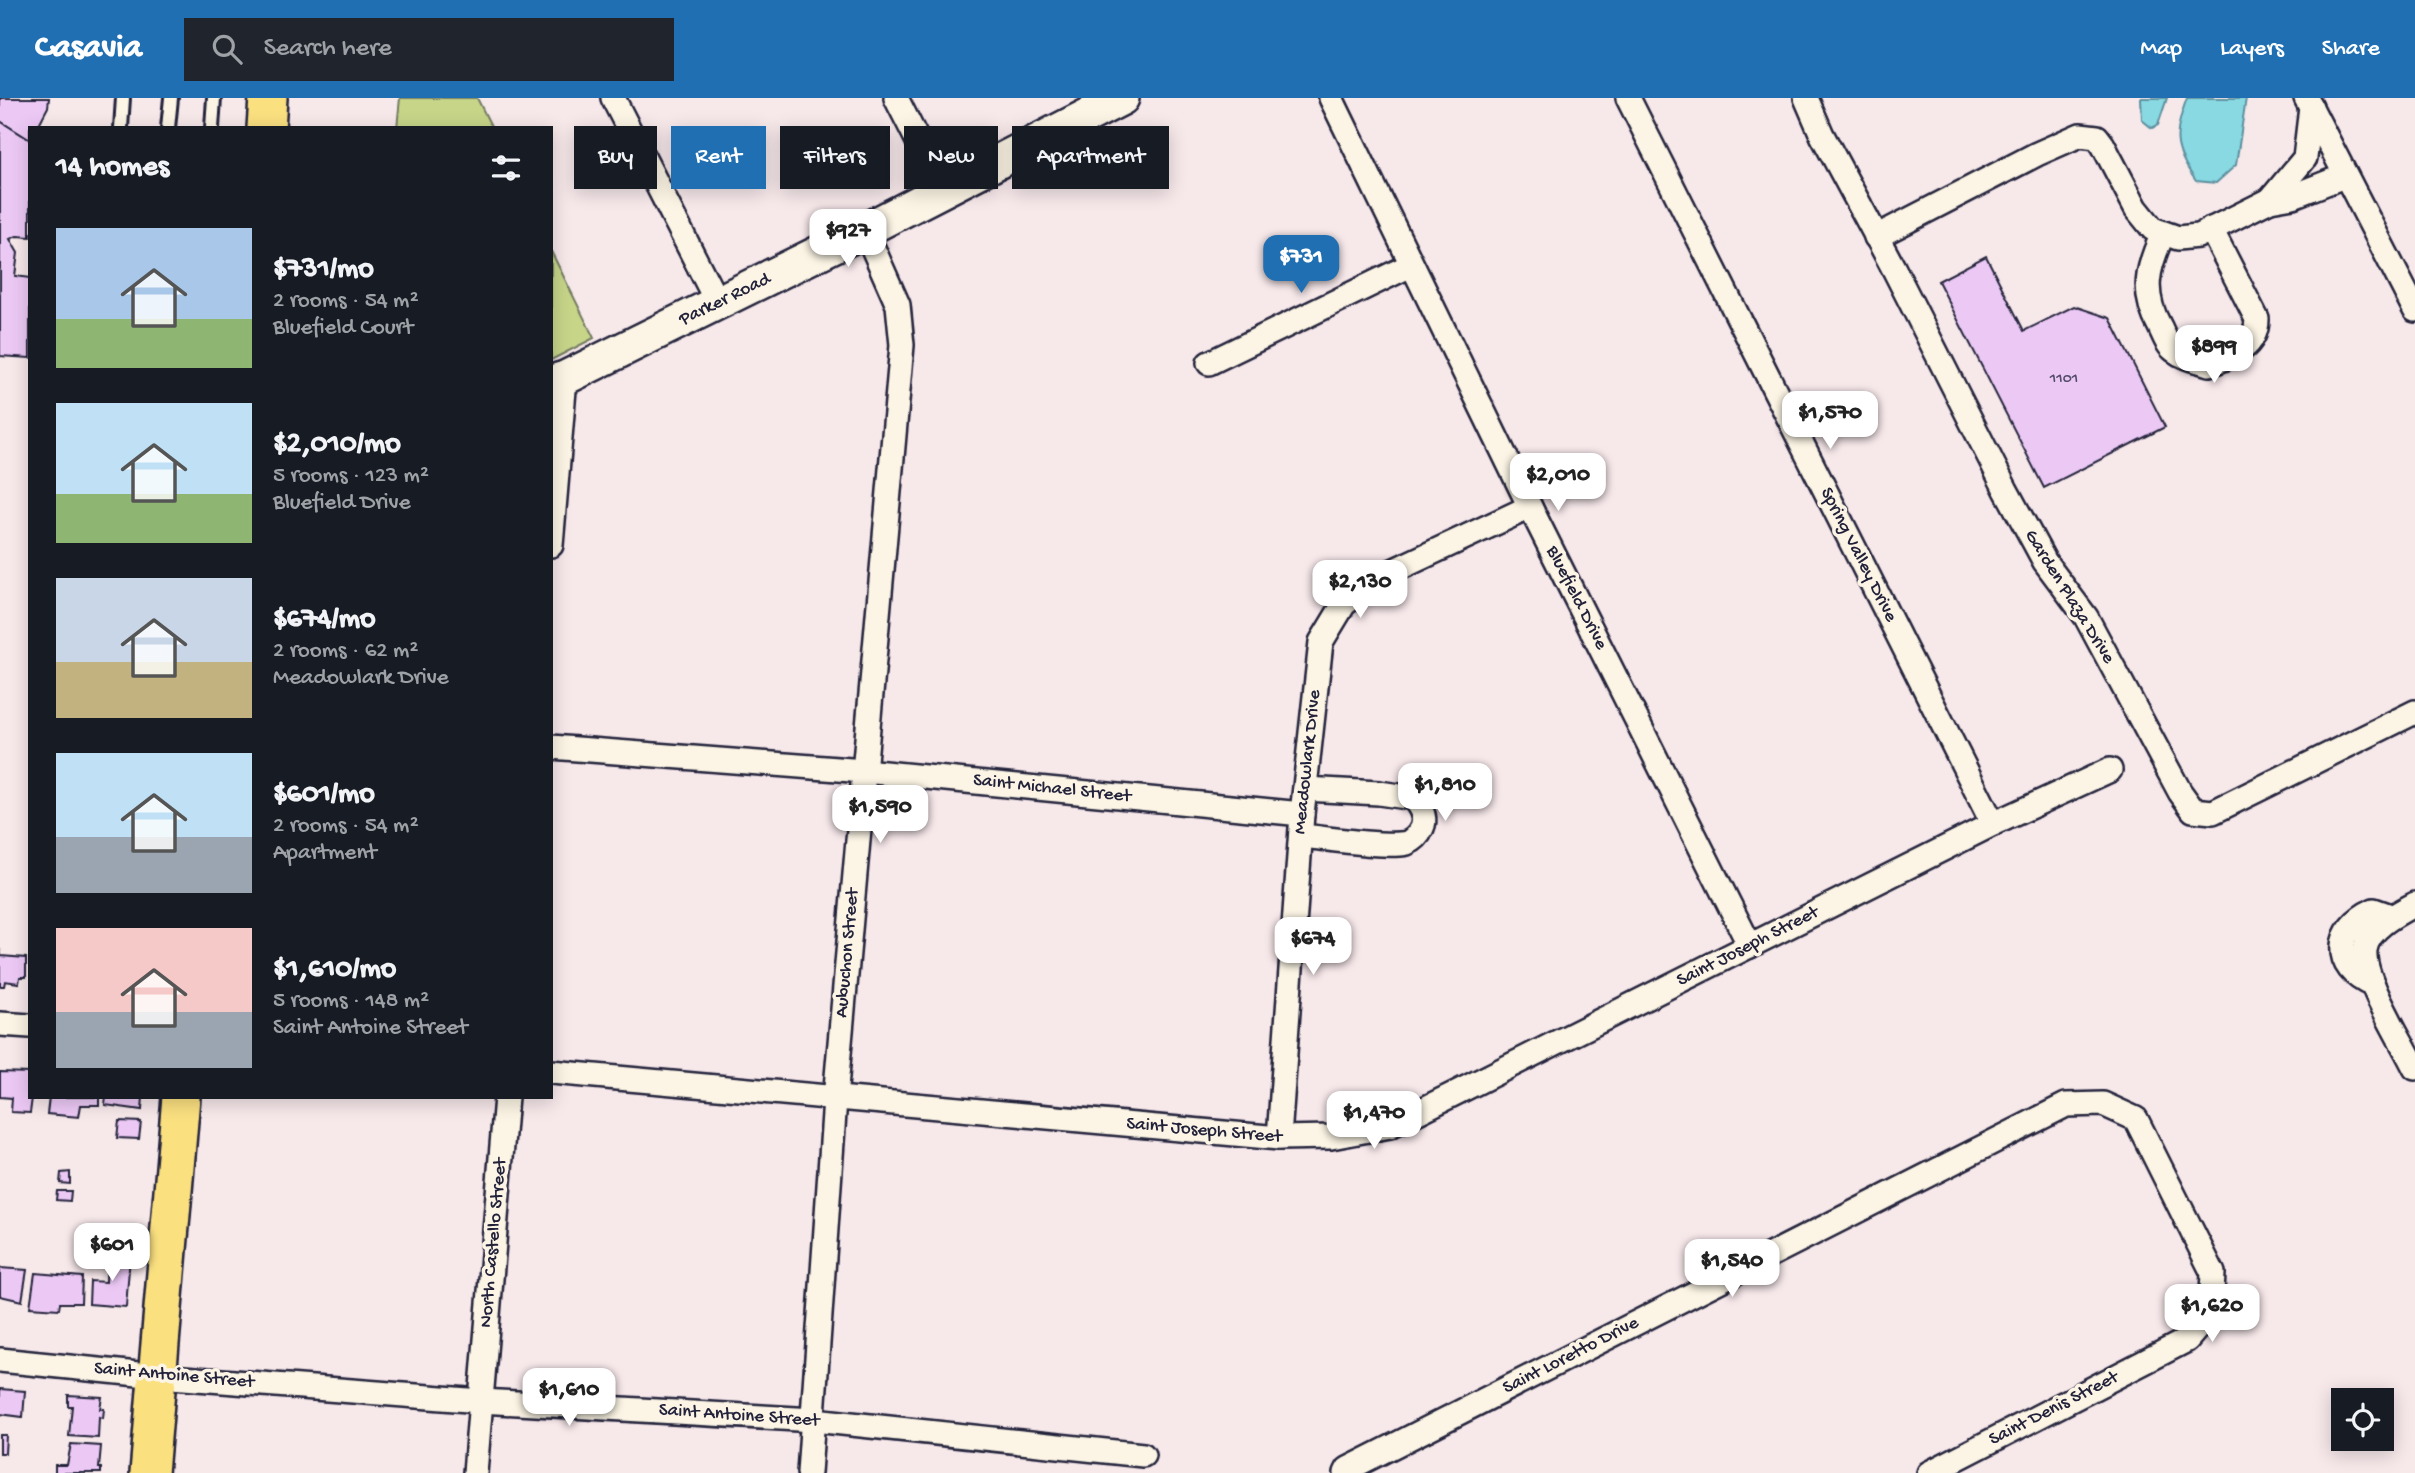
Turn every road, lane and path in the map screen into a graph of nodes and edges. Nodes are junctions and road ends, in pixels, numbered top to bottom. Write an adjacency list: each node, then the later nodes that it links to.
1 (123, 98): 12 (lane)
2 (171, 98): 13 (lane)
3 (214, 98): 14 (lane)
4 (268, 98): 15 (main road)
5 (613, 98): 24 (street)
6 (896, 98): 17 (street)
7 (1122, 98): 17 (main road, Parker Road)
8 (1331, 98): 23 (street, Bluefield Drive)
9 (1629, 98): 35 (street, Spring Valley Drive)
10 (1806, 98): 22 (street, Garden Plaza Drive)
11 (2309, 103): 16 (street); 18 (street)
12 (121, 126)
13 (168, 126)
14 (212, 126)
15 (266, 126)
16 (2344, 176): 18 (street); 25 (street)
17 (942, 190): 20 (main road, Parker Road)
18 (2270, 200): 19 (street)
19 (2211, 229): 21 (street); 21 (street)
20 (865, 230): 24 (main road, Parker Road); 33 (street, Aubuchon Street)
21 (2164, 234): 22 (street)
22 (1876, 237): 30 (street, Garden Plaza Drive)
23 (1411, 265): 26 (street); 29 (street, Bluefield Drive)
24 (718, 304): 27 (main road, Parker Road)
25 (2415, 310)
26 (1209, 363)
27 (558, 380): 28 (street)
28 (553, 498)
29 (1530, 507): 34 (street, Meadowlark Drive); 39 (street, Bluefield Drive)
30 (2415, 712)
31 (553, 747): 33 (street, Saint Michael Street)
32 (2110, 770): 35 (street, Saint Joseph Street)
33 (864, 771): 36 (street, Saint Michael Street); 47 (street, Aubuchon Street)
34 (1305, 789): 36 (street, Meadowlark Drive); 36 (street, Saint Michael Street)
35 (1993, 824): 39 (street, Saint Joseph Street)
36 (1301, 825): 49 (street, Meadowlark Drive)
37 (2415, 904): 38 (street)
38 (2391, 916): 40 (street); 40 (street)
39 (1750, 946): 49 (street, Saint Joseph Street)
40 (2373, 985): 43 (street)
41 (0, 1024): 42 (street)
42 (28, 1026)
43 (2415, 1068)
44 (553, 1072): 47 (street, Saint Joseph Street)
45 (181, 1099): 51 (main road)
46 (506, 1099): 52 (street, North Castello Street)
47 (835, 1099): 49 (street, Saint Joseph Street); 53 (street, Aubuchon Street)
48 (2103, 1104): 58 (street, Saint Loretto Drive); 59 (street, Saint Denis Street)
49 (1279, 1138)
50 (0, 1360): 51 (street, Saint Antoine Street)
51 (158, 1376): 52 (street, Saint Antoine Street); 55 (main road)
52 (481, 1401): 53 (street, Saint Antoine Street); 56 (street, North Castello Street)
53 (814, 1420): 54 (street, Saint Antoine Street); 57 (street, Aubuchon Street)
54 (1143, 1455)
55 (149, 1473)
56 (475, 1473)
57 (809, 1473)
58 (1346, 1473)
59 (1929, 1473)

